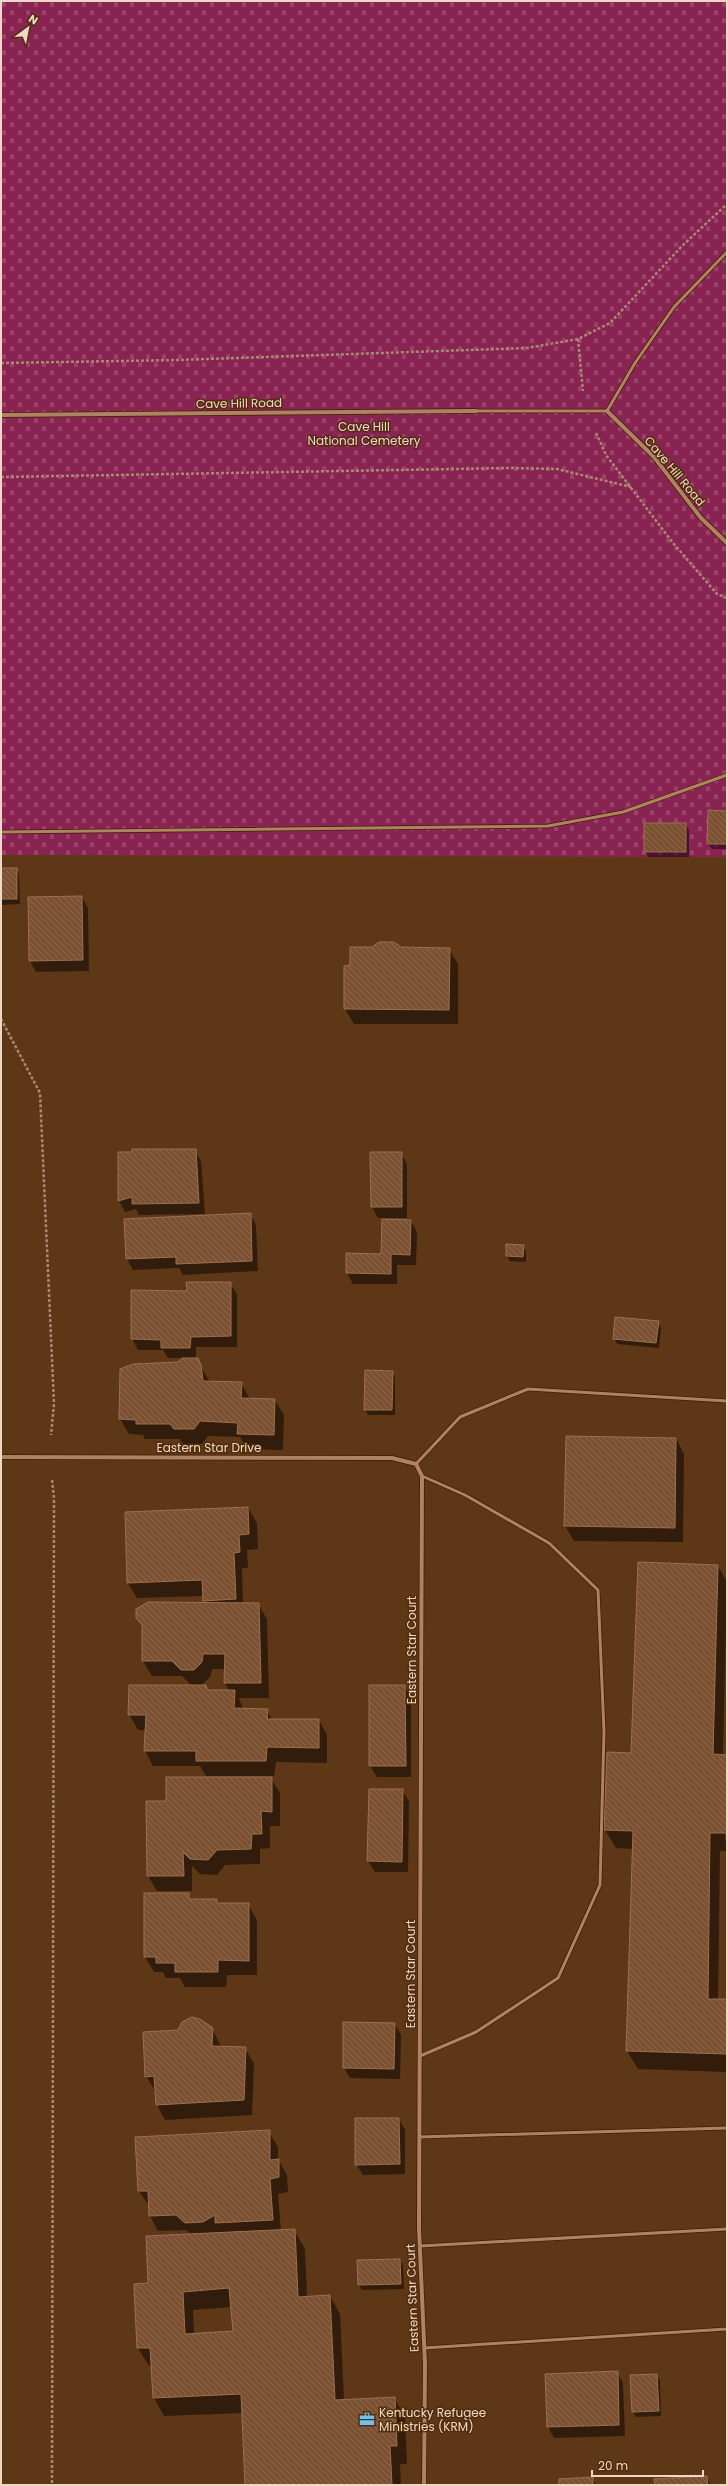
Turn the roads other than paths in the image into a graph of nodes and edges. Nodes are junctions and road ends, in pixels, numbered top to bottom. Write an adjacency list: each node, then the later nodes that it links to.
1 (727, 252): 3 (lane)
2 (476, 411): 3 (lane); 4 (street, Cave Hill Road)
3 (607, 411): 5 (street, Cave Hill Road)
4 (1, 415)
5 (727, 543)
6 (727, 775): 7 (lane)
7 (1, 832)
8 (727, 1401): 10 (lane)
9 (1, 1456): 10 (street, Eastern Star Drive)
10 (416, 1464): 11 (street, Eastern Star Court)
11 (422, 1476): 12 (street, Eastern Star Court); 12 (lane)
12 (420, 2056): 14 (street, Eastern Star Court)
13 (727, 2128): 14 (lane)
14 (419, 2137): 16 (street, Eastern Star Court)
15 (727, 2229): 16 (lane)
16 (420, 2246): 18 (street, Eastern Star Court)
17 (727, 2329): 18 (lane)
18 (424, 2348): 19 (street, Eastern Star Court)
19 (424, 2485)

